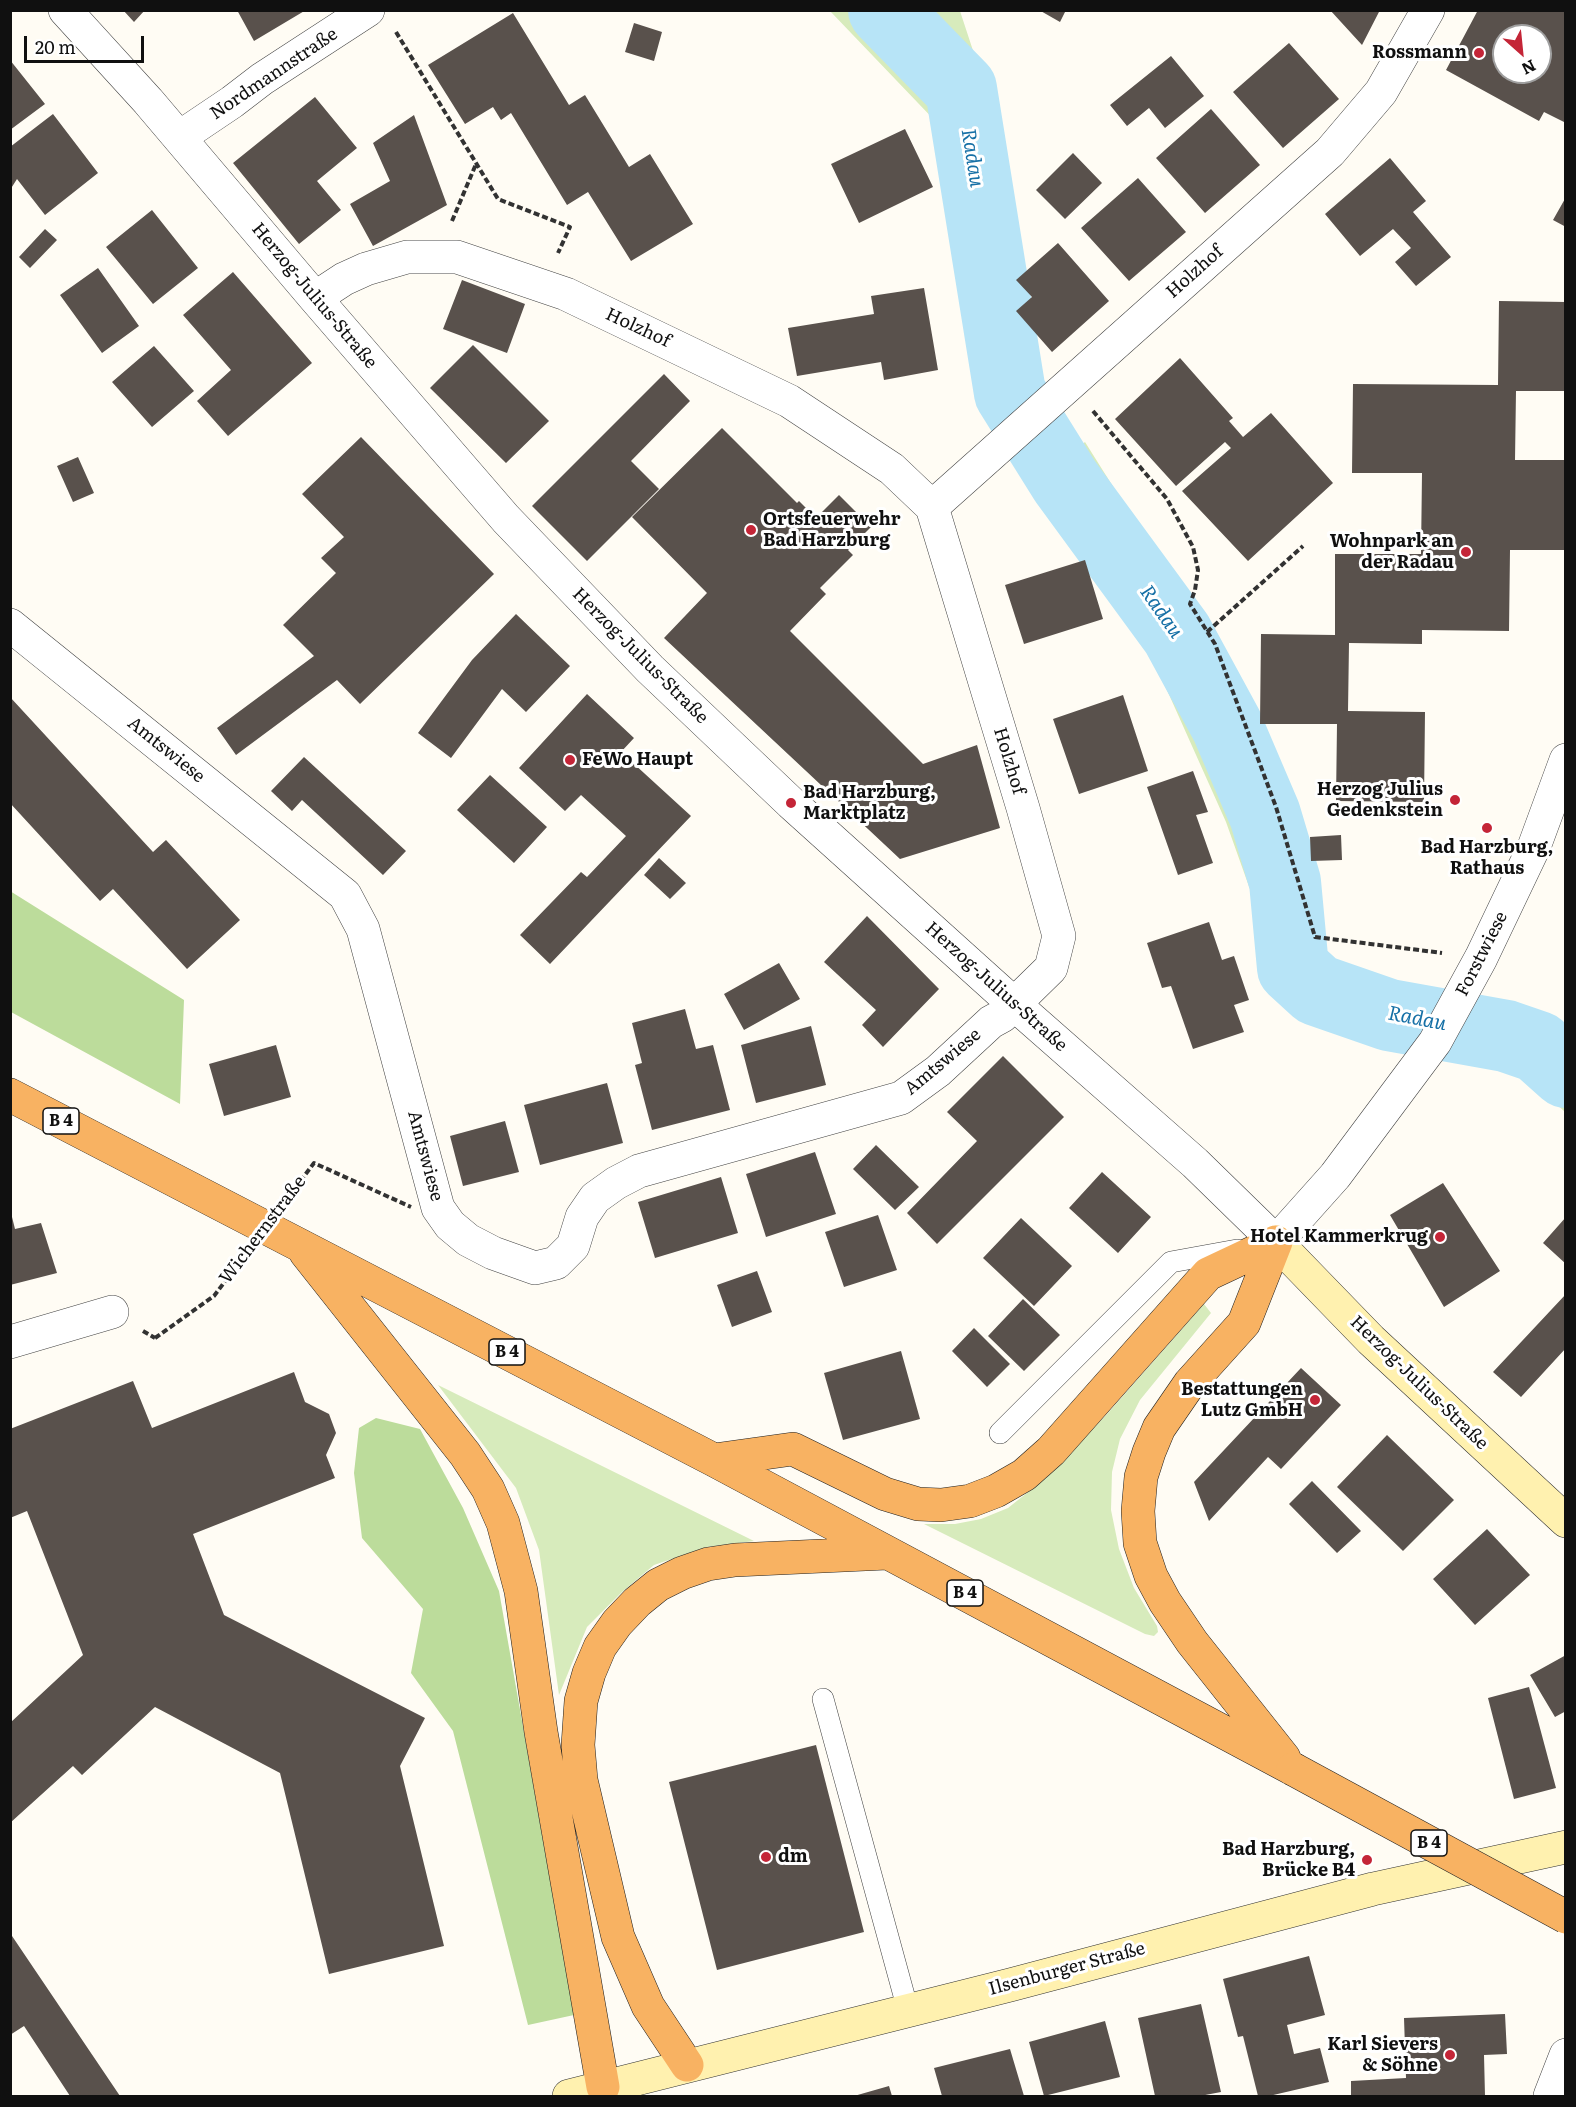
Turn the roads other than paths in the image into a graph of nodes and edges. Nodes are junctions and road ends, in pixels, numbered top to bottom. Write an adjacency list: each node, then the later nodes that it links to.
1 (65, 10): 4 (street, Herzog-Julius-Straße)
2 (368, 10): 4 (street, Nordmannstraße)
3 (1428, 10): 6 (street, Holzhof)
4 (180, 137): 5 (street, Herzog-Julius-Straße)
5 (315, 298): 6 (street, Holzhof); 9 (street, Herzog-Julius-Straße)
6 (932, 507): 9 (street, Holzhof)
7 (10, 625): 9 (street, Amtswiese)
8 (1566, 760): 11 (street, Forstwiese)
9 (1014, 1004): 11 (street, Herzog-Julius-Straße)
10 (10, 1095): 12 (highway, B 4)
11 (1276, 1242): 15 (lane); 16 (highway); 17 (main road, Herzog-Julius-Straße); 20 (highway)
12 (300, 1245): 16 (highway, B 4); 26 (highway)
13 (112, 1312): 14 (street)
14 (10, 1342)
15 (1000, 1433)
16 (714, 1460): 18 (highway, B 4)
17 (1566, 1521)
18 (889, 1553): 20 (highway, B 4); 25 (highway)
19 (823, 1699): 23 (lane)
20 (1293, 1768): 22 (highway, B 4, bridge)
21 (1566, 1847): 23 (main road, Ilsenburger Straße)
22 (1566, 1917)
23 (908, 2010): 25 (main road, Ilsenburger Straße)
24 (1566, 2055): 28 (street)
25 (687, 2065): 26 (main road, Ilsenburger Straße)
26 (603, 2087): 27 (main road, Ilsenburger Straße)
27 (569, 2097)
28 (1550, 2097)

